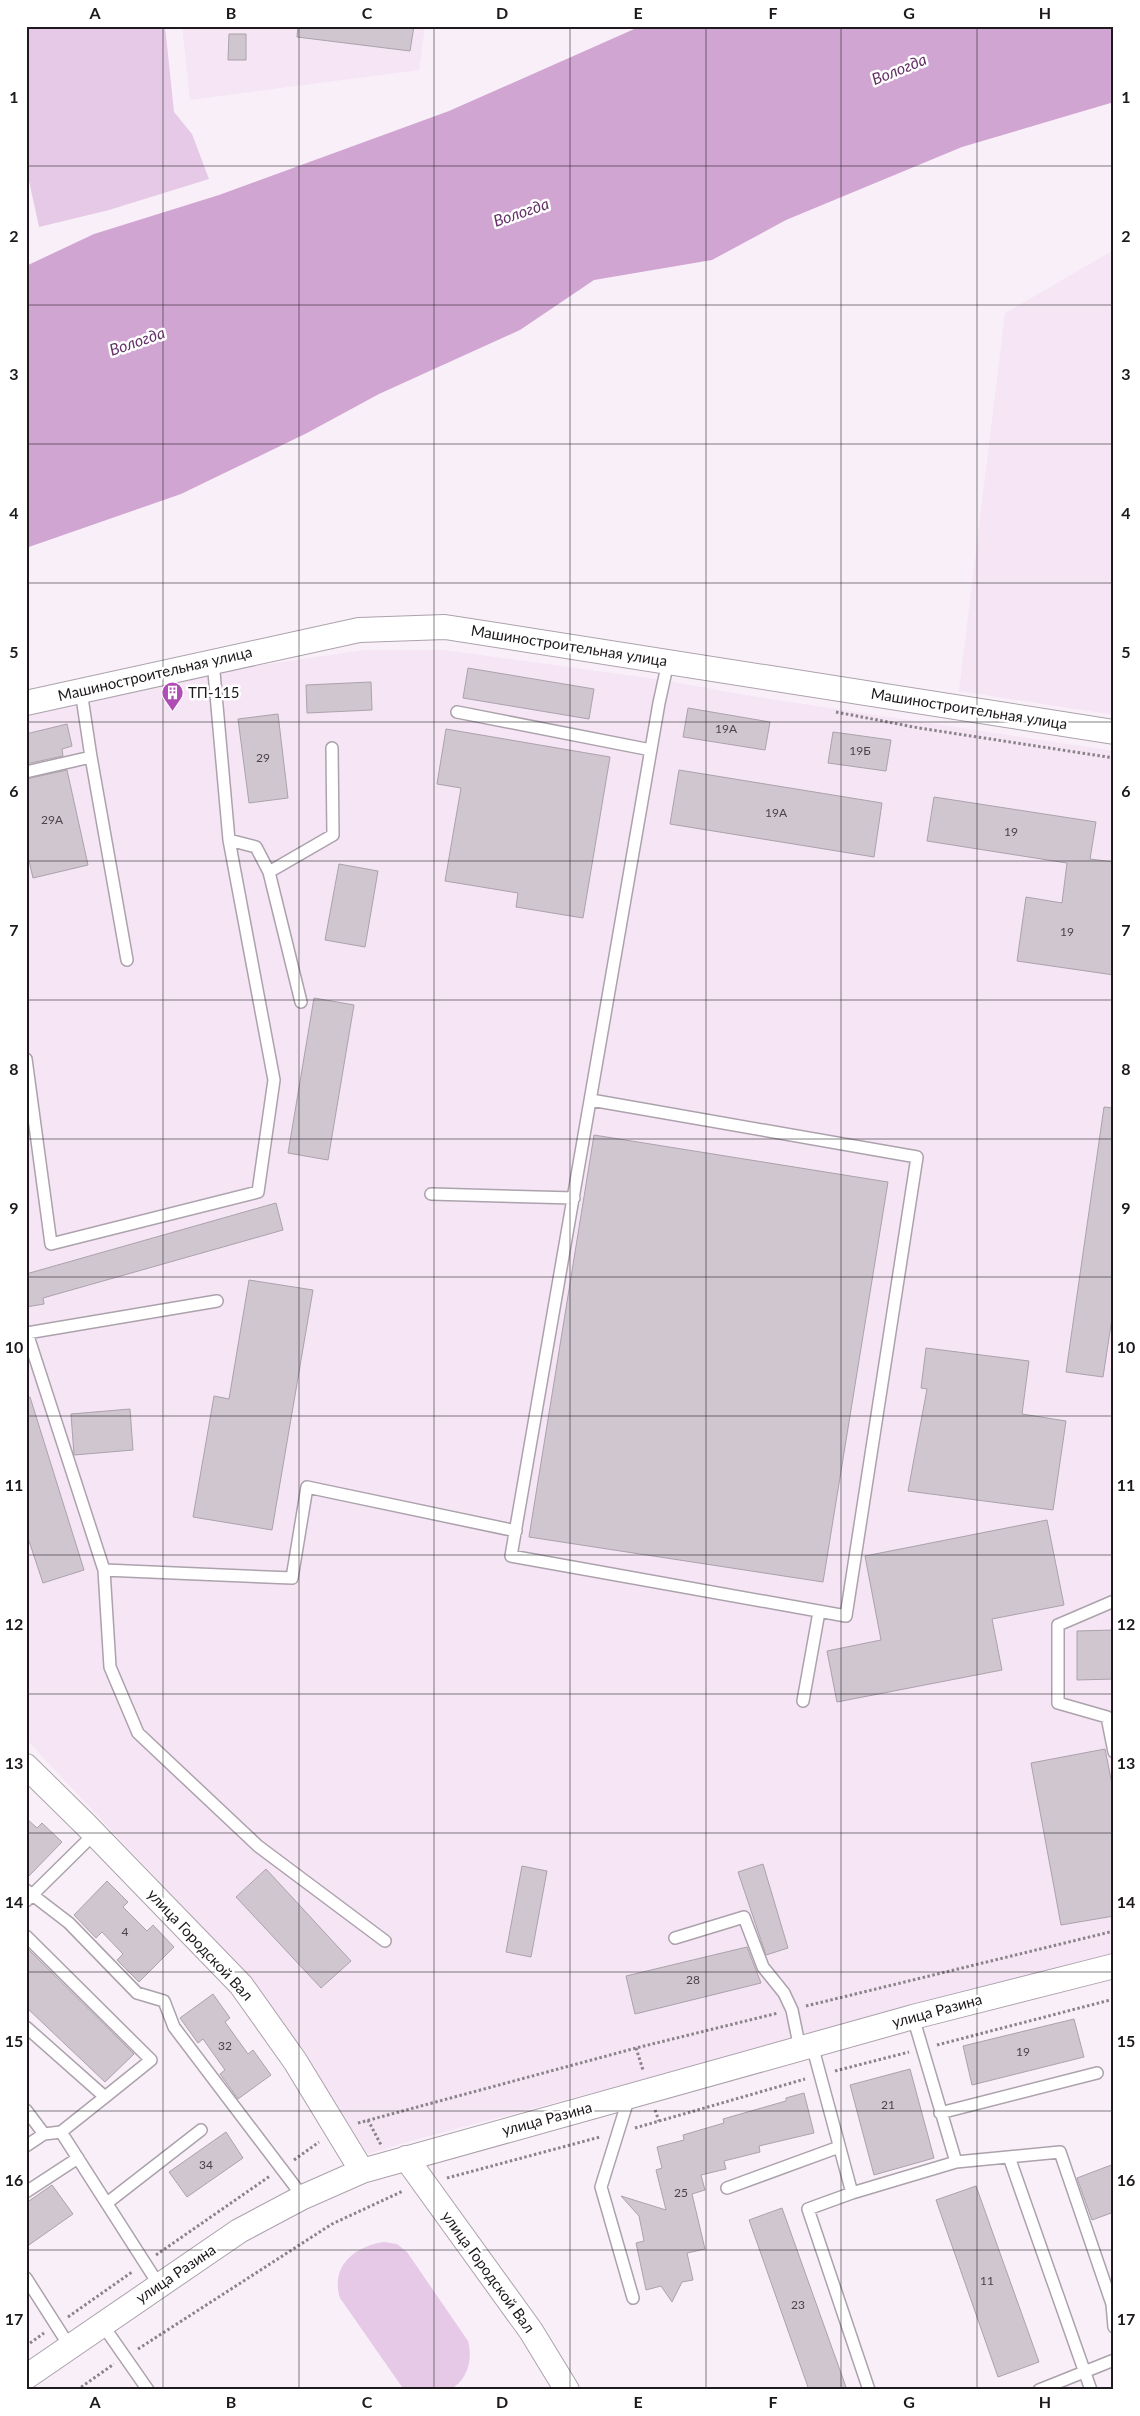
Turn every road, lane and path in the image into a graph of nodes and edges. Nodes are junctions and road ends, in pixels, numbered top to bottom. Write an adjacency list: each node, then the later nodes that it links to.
1 (213, 661): 2 (street, Машиностроительная улица); 3 (street, Машиностроительная улица); 13 (lane)
2 (668, 662): 7 (street, Машиностроительная улица); 9 (lane)
3 (81, 691): 4 (street, Машиностроительная улица); 10 (lane)
4 (26, 703)
5 (457, 712): 9 (lane)
6 (835, 712): 11 (path)
7 (1114, 732)
8 (332, 748): 14 (lane)
9 (651, 750): 18 (lane)
10 (91, 757): 12 (lane); 15 (lane)
11 (1114, 758)
12 (26, 772)
13 (229, 840): 14 (lane); 17 (lane)
14 (269, 872): 16 (lane)
15 (127, 960)
16 (301, 1002)
17 (26, 1059)
18 (591, 1100): 20 (lane); 25 (lane)
19 (431, 1194): 20 (lane)
20 (574, 1198): 22 (lane)
21 (217, 1301): 23 (lane)
22 (516, 1531): 23 (lane); 25 (lane)
23 (104, 1570): 33 (lane)
24 (1114, 1601): 27 (lane)
25 (819, 1612): 26 (lane)
26 (804, 1701)
27 (1114, 1752)
28 (26, 1766): 29 (street, улица Городской Вал)
29 (95, 1833): 30 (lane); 56 (street, улица Городской Вал)
30 (28, 1896): 61 (lane)
31 (26, 1936): 42 (lane)
32 (675, 1938): 38 (lane)
33 (385, 1940)
34 (1114, 1966): 36 (street, улица Разина)
35 (1114, 1999): 39 (path)
36 (913, 2017): 38 (street, улица Разина); 39 (lane)
37 (26, 2027): 42 (lane)
38 (806, 2047): 41 (lane); 43 (street, улица Разина)
39 (922, 2048): 41 (path); 45 (lane)
40 (1097, 2073): 45 (lane)
41 (820, 2075): 48 (path); 51 (lane)
42 (105, 2097): 47 (lane)
43 (629, 2097): 48 (lane); 54 (street, улица Разина)
44 (26, 2110): 49 (lane)
45 (940, 2113): 55 (lane)
46 (201, 2130): 62 (lane)
47 (61, 2132): 49 (lane); 53 (lane)
48 (618, 2132): 57 (path); 65 (lane)
49 (44, 2134): 50 (lane)
50 (26, 2146)
51 (839, 2147): 58 (lane); 60 (lane)
52 (1009, 2157): 55 (lane); 67 (lane); 71 (lane)
53 (78, 2158): 59 (lane); 62 (lane)
54 (406, 2158): 56 (street, улица Разина); 57 (street, улица Городской Вал)
55 (956, 2162): 60 (lane)
56 (362, 2171): 61 (street, улица Разина)
57 (424, 2184): 69 (path); 75 (street, улица Городской Вал)
58 (727, 2188)
59 (26, 2192)
60 (852, 2193): 76 (lane)
61 (303, 2196): 64 (street, улица Разина)
62 (107, 2204): 64 (lane)
63 (26, 2278): 68 (lane)
64 (159, 2285): 66 (street, улица Разина)
65 (633, 2298)
66 (102, 2324): 68 (street, улица Разина); 69 (lane)
67 (1114, 2327)
68 (70, 2347): 72 (street, улица Разина)
69 (125, 2356): 73 (path); 74 (lane)
70 (1114, 2360): 71 (lane)
71 (1085, 2373): 77 (lane); 78 (lane)
72 (26, 2378)
73 (77, 2390)
74 (148, 2390)
75 (567, 2390)
76 (869, 2390)
77 (1039, 2390)
78 (1091, 2390)

